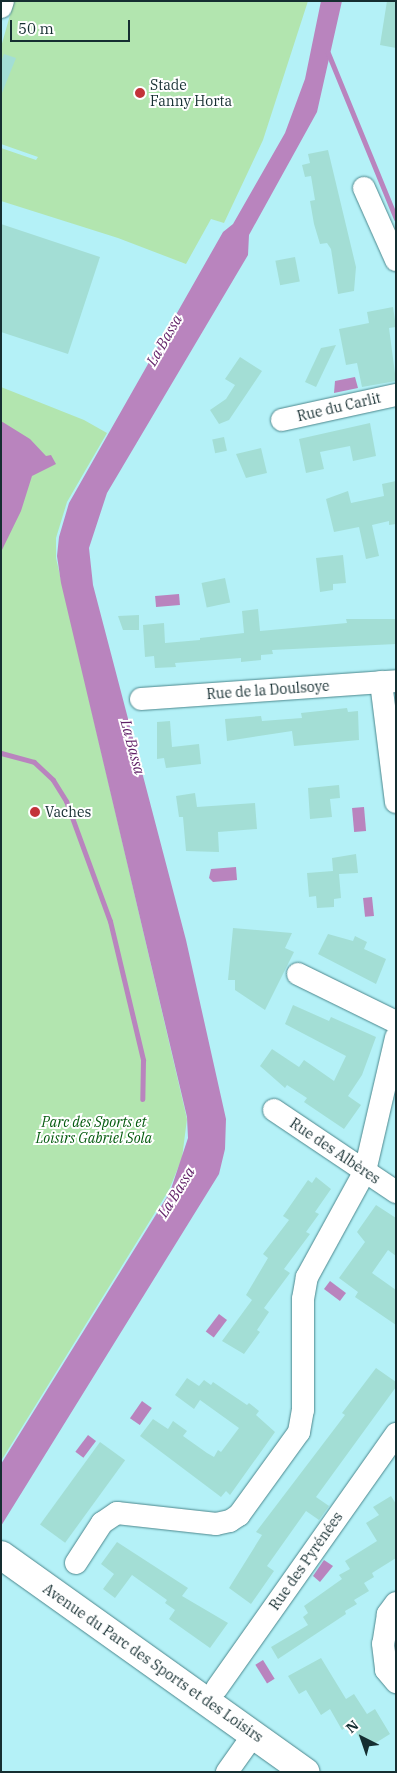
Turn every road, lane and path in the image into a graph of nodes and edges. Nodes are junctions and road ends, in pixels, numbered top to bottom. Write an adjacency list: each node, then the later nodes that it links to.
1 (3, 1): 2 (street)
2 (1, 7)
3 (364, 188): 4 (street)
4 (396, 260)
5 (396, 394): 6 (street, Rue du Carlit)
6 (282, 420)
7 (388, 681): 8 (street, Rue de la Doulsoye); 9 (street)
8 (141, 700)
9 (396, 802)
10 (298, 974): 11 (street)
11 (396, 1022)
12 (396, 1038): 14 (street)
13 (274, 1110): 14 (street, Rue des Albères)
14 (365, 1170): 15 (street, Rue des Albères); 18 (street)
15 (396, 1192)
16 (396, 1434): 21 (street, Rue des Pyrénées)
17 (1, 1555): 22 (main road, Avenue du Parc des Sports et des Loisirs)
18 (76, 1563)
19 (396, 1603): 20 (street)
20 (391, 1676)
21 (217, 1688)
22 (254, 1734): 23 (street); 24 (main road, Avenue du Parc des Sports et des Loisirs)
23 (227, 1772)
24 (305, 1772)

